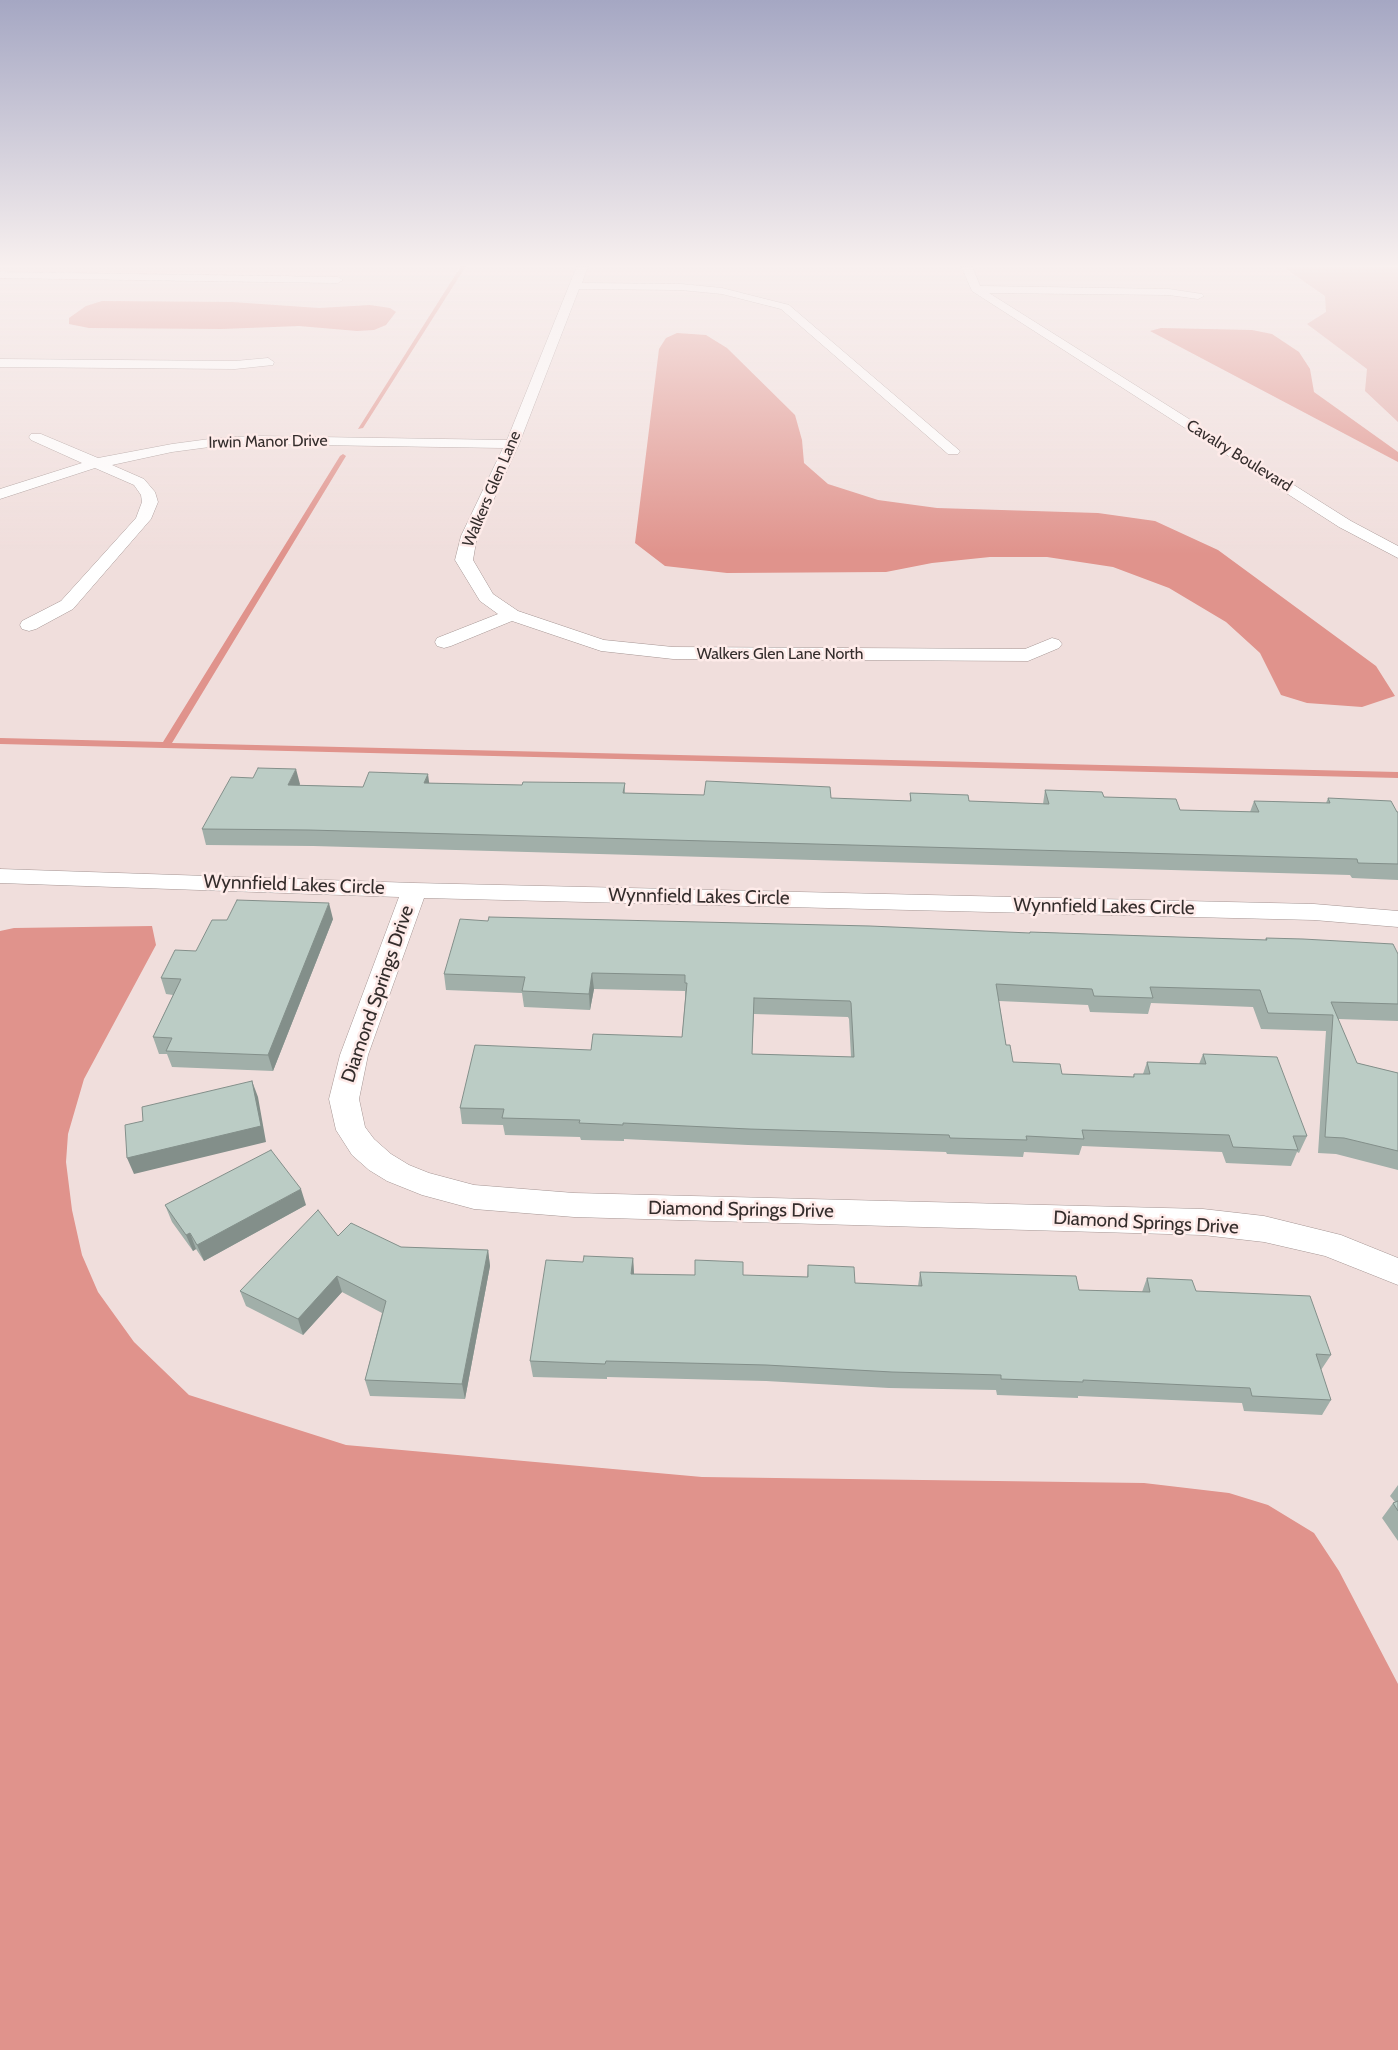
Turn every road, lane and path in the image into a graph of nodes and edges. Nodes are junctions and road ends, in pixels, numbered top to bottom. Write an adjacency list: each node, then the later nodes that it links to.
1 (268, 362): 5 (street)
2 (544, 362): 7 (street, Walkers Glen Lane)
3 (850, 362): 8 (street)
4 (1090, 362): 11 (street, Cavalry Boulevard)
5 (0, 363)
6 (36, 437): 9 (street)
7 (512, 444): 9 (street, Irwin Manor Drive); 12 (street, Walkers Glen Lane)
8 (953, 451)
9 (97, 463): 10 (street, Irwin Manor Drive); 13 (street)
10 (0, 494)
11 (1398, 553)
12 (510, 615): 14 (street); 15 (street, Walkers Glen Lane North)
13 (29, 625)
14 (444, 642)
15 (1052, 644)
16 (0, 876): 17 (street, Wynnfield Lakes Circle)
17 (414, 890): 18 (street, Wynnfield Lakes Circle); 19 (street, Diamond Springs Drive)
18 (1398, 919)
19 (1398, 1272)

